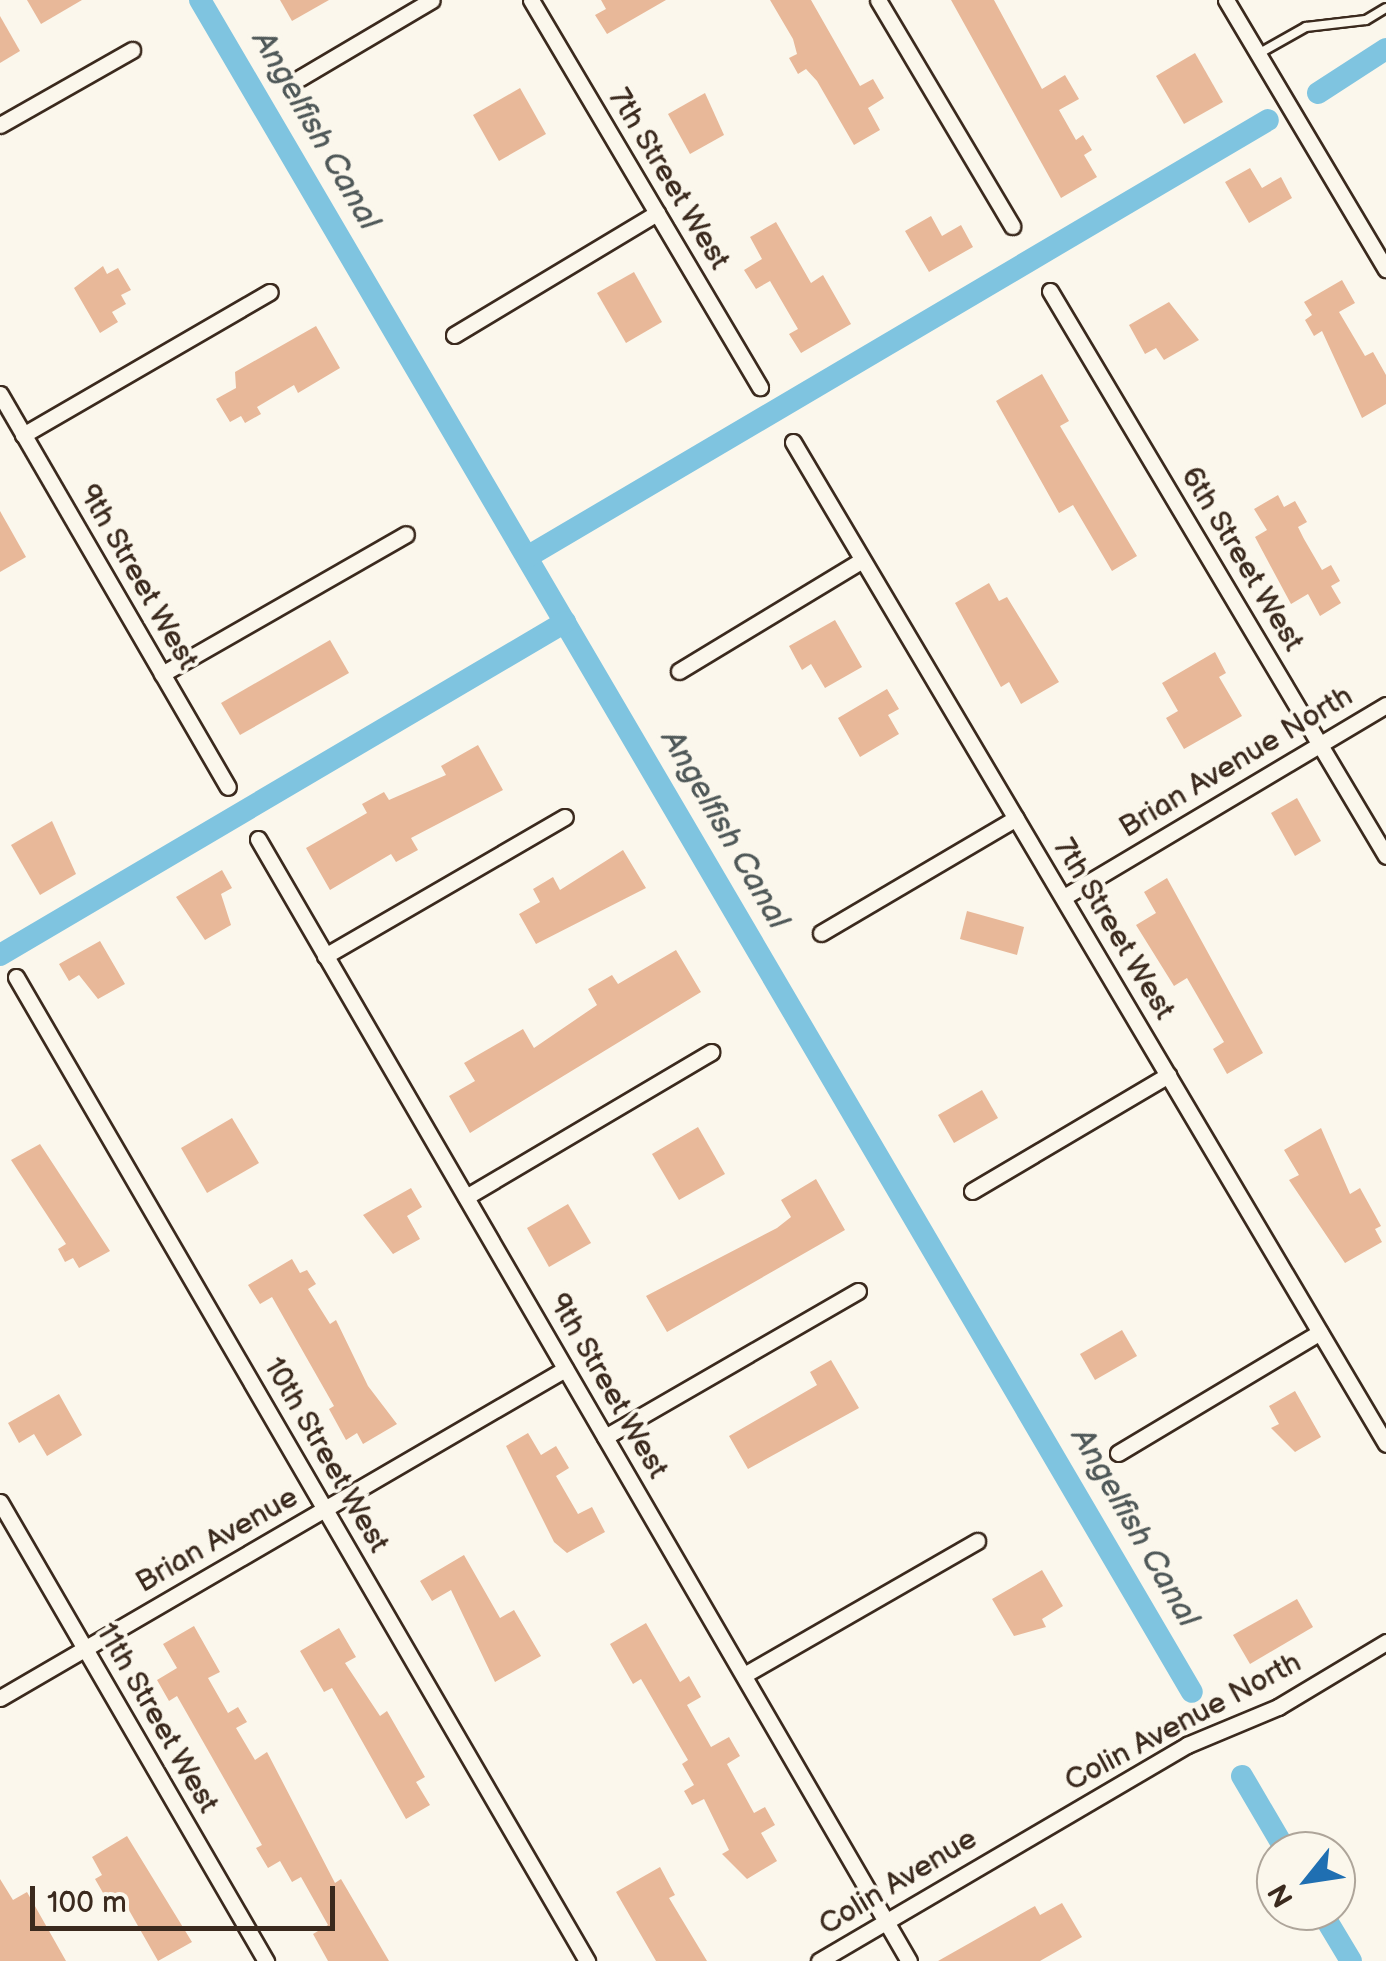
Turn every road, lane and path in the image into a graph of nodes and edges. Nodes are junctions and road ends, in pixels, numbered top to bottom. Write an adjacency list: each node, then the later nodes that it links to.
1 (432, 0): 8 (street)
2 (530, 0): 10 (street, 7th Street West)
3 (878, 0): 11 (street)
4 (1226, 0): 7 (street)
5 (1386, 8): 7 (lane)
6 (132, 50): 9 (street)
7 (1258, 54): 12 (street)
8 (300, 78)
9 (0, 125)
10 (657, 213): 15 (street); 16 (street, 7th Street West)
11 (1012, 226)
12 (1386, 270)
13 (1050, 291): 25 (street, 6th Street West)
14 (270, 292): 18 (street)
15 (454, 336)
16 (760, 386)
17 (0, 394): 18 (street, 9th Street West)
18 (24, 435): 23 (street, 9th Street West)
19 (793, 442): 21 (street, 7th Street West)
20 (406, 534): 23 (street)
21 (862, 560): 22 (street); 28 (street, 7th Street West)
22 (679, 670)
23 (162, 674): 26 (street, 9th Street West)
24 (1386, 705): 25 (street, Brian Avenue North)
25 (1320, 744): 30 (street, 6th Street West); 31 (street, Brian Avenue North)
26 (228, 788)
27 (565, 817): 33 (street)
28 (1016, 818): 31 (street, 7th Street West); 32 (street)
29 (258, 840): 33 (street, 9th Street West)
30 (1386, 856)
31 (1064, 898): 36 (street, 7th Street West)
32 (821, 933)
33 (325, 956): 38 (street, 9th Street West)
34 (16, 976): 46 (street, 10th Street West)
35 (711, 1052): 38 (street)
36 (1168, 1074): 37 (street); 40 (street, 7th Street West)
37 (972, 1191)
38 (466, 1197): 41 (street, 9th Street West)
39 (858, 1291): 42 (street)
40 (1320, 1332): 43 (street, 7th Street West); 44 (street)
41 (566, 1369): 42 (street, 9th Street West); 46 (street, Brian Avenue)
42 (606, 1437): 50 (street, 9th Street West)
43 (1386, 1444)
44 (1118, 1453)
45 (0, 1502): 49 (street, 11th Street West)
46 (326, 1509): 49 (street, Brian Avenue); 55 (street, 10th Street West)
47 (977, 1541): 50 (street)
48 (1386, 1642): 52 (street, Colin Avenue North)
49 (85, 1648): 51 (street, Brian Avenue); 54 (street, 11th Street West)
50 (744, 1674): 53 (street, 9th Street West)
51 (0, 1698)
52 (1006, 1850): 53 (street, Colin Avenue)
53 (886, 1922): 56 (street, Colin Avenue); 57 (street, 9th Street West)
54 (266, 1961)
55 (588, 1961)
56 (820, 1961)
57 (909, 1961)

